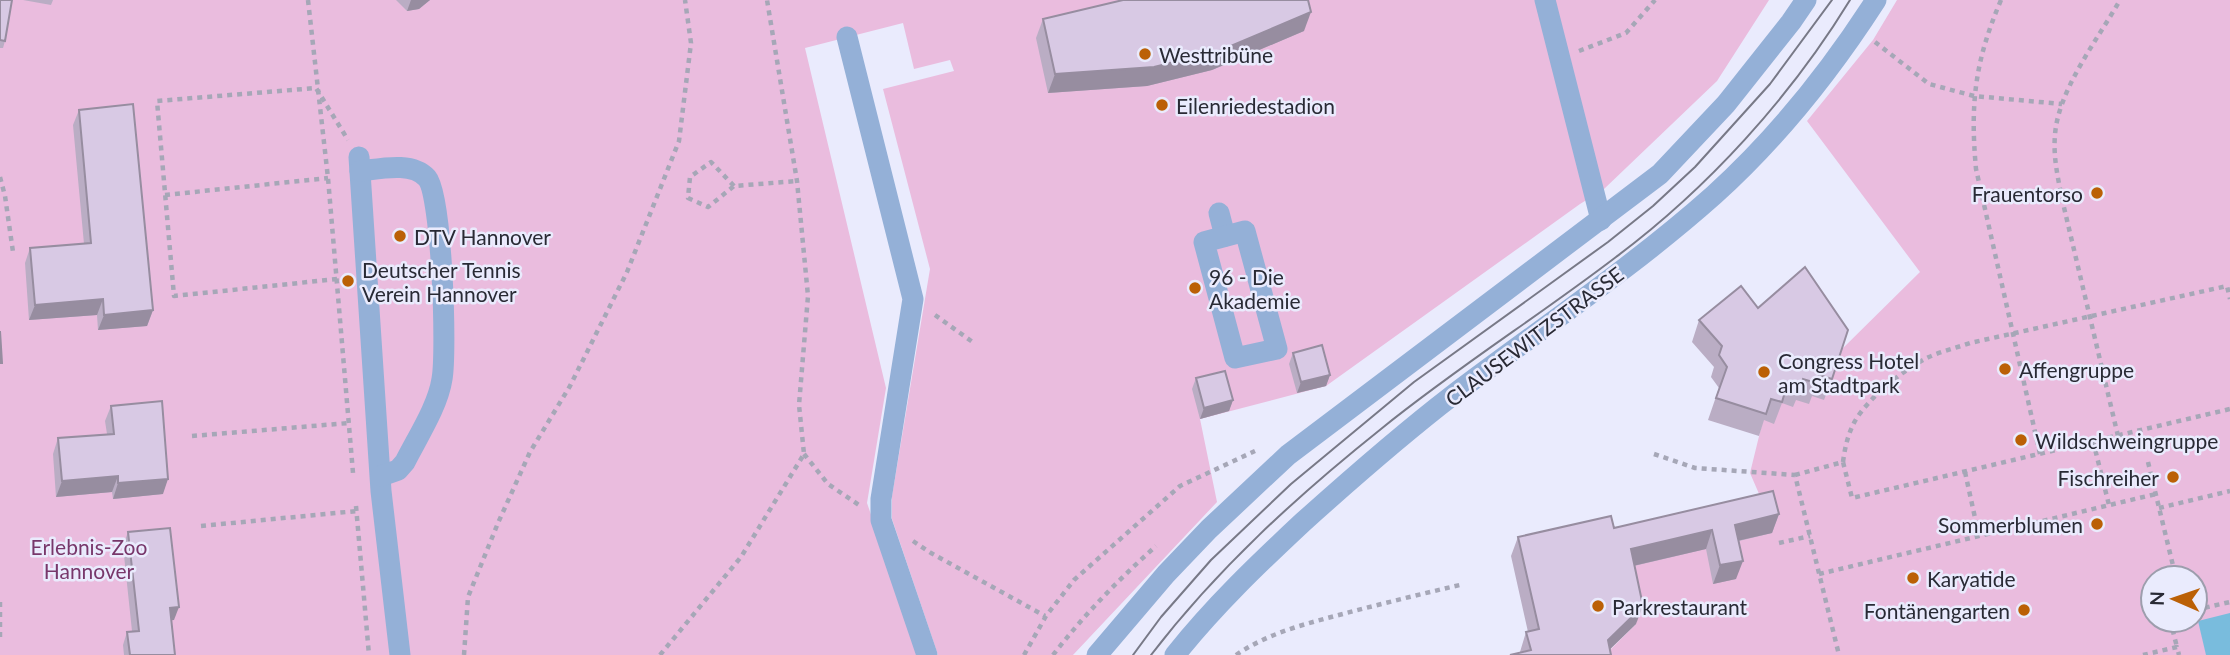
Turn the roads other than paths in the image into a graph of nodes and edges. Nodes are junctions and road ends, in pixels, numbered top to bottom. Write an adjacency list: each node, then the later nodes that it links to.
1 (1545, 0): 6 (street)
2 (1806, 0): 6 (street)
3 (1876, 0): 12 (street, CLAUSEWITZSTRASSE)
4 (848, 37): 10 (street)
5 (1219, 213): 7 (street)
6 (1601, 220): 11 (street)
7 (1225, 236): 7 (street)
8 (381, 476): 8 (street); 9 (street)
9 (400, 655)
10 (927, 655)
11 (1097, 655)
12 (1175, 655)

